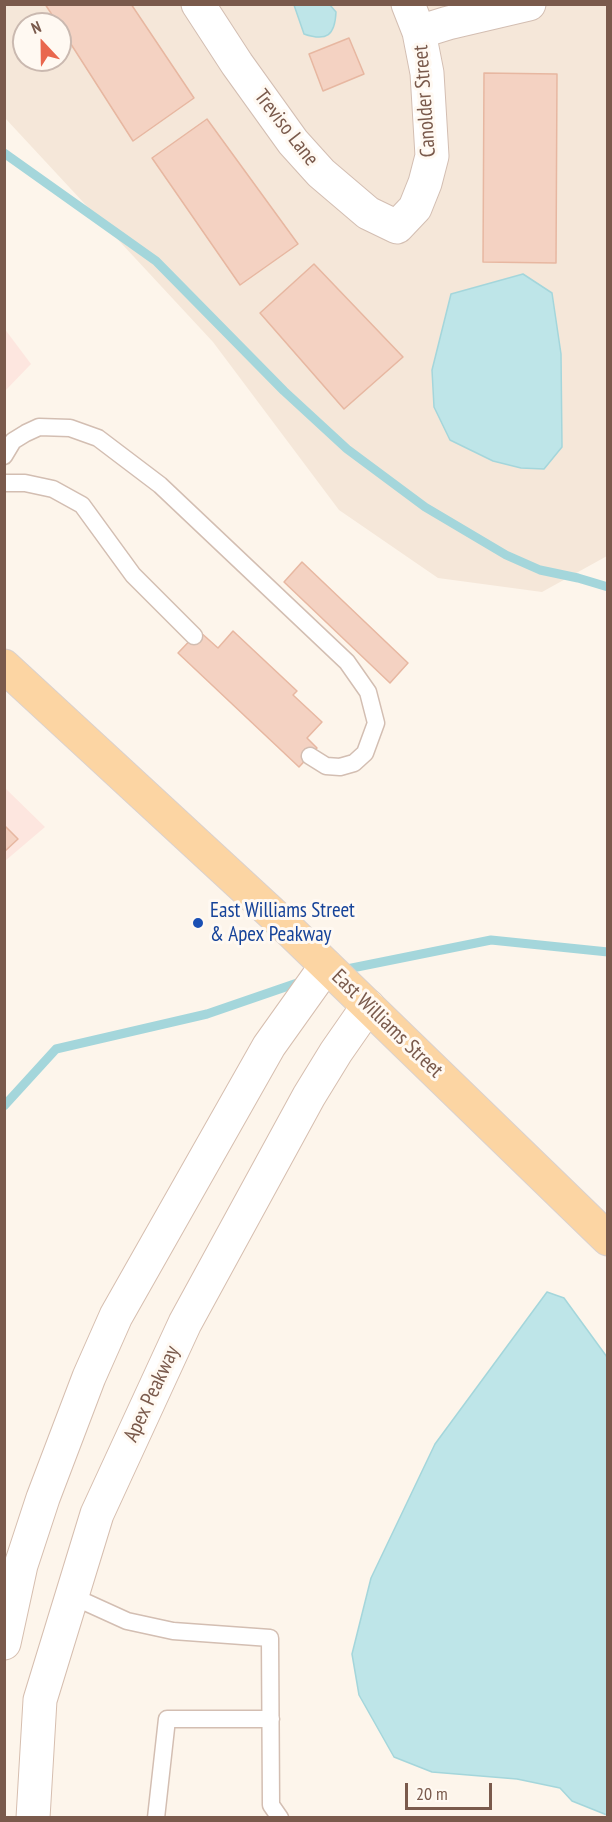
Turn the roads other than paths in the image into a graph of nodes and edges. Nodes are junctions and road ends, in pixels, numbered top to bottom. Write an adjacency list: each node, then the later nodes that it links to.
1 (198, 4): 4 (main road, Treviso Lane)
2 (530, 4): 3 (main road)
3 (413, 18): 4 (main road, Canolder Street)
4 (397, 227)
5 (4, 456): 9 (lane)
6 (4, 483): 7 (lane)
7 (194, 636)
8 (4, 666): 10 (main road, East Williams Street)
9 (310, 756)
10 (326, 966): 11 (main road, East Williams Street); 14 (main road)
11 (368, 1006): 12 (main road, East Williams Street); 13 (main road, Apex Peakway)
12 (608, 1239)
13 (72, 1596): 15 (lane); 16 (main road, Apex Peakway)
14 (4, 1643)
15 (271, 1719): 17 (lane); 18 (lane)
16 (33, 1818)
17 (156, 1818)
18 (280, 1818)

